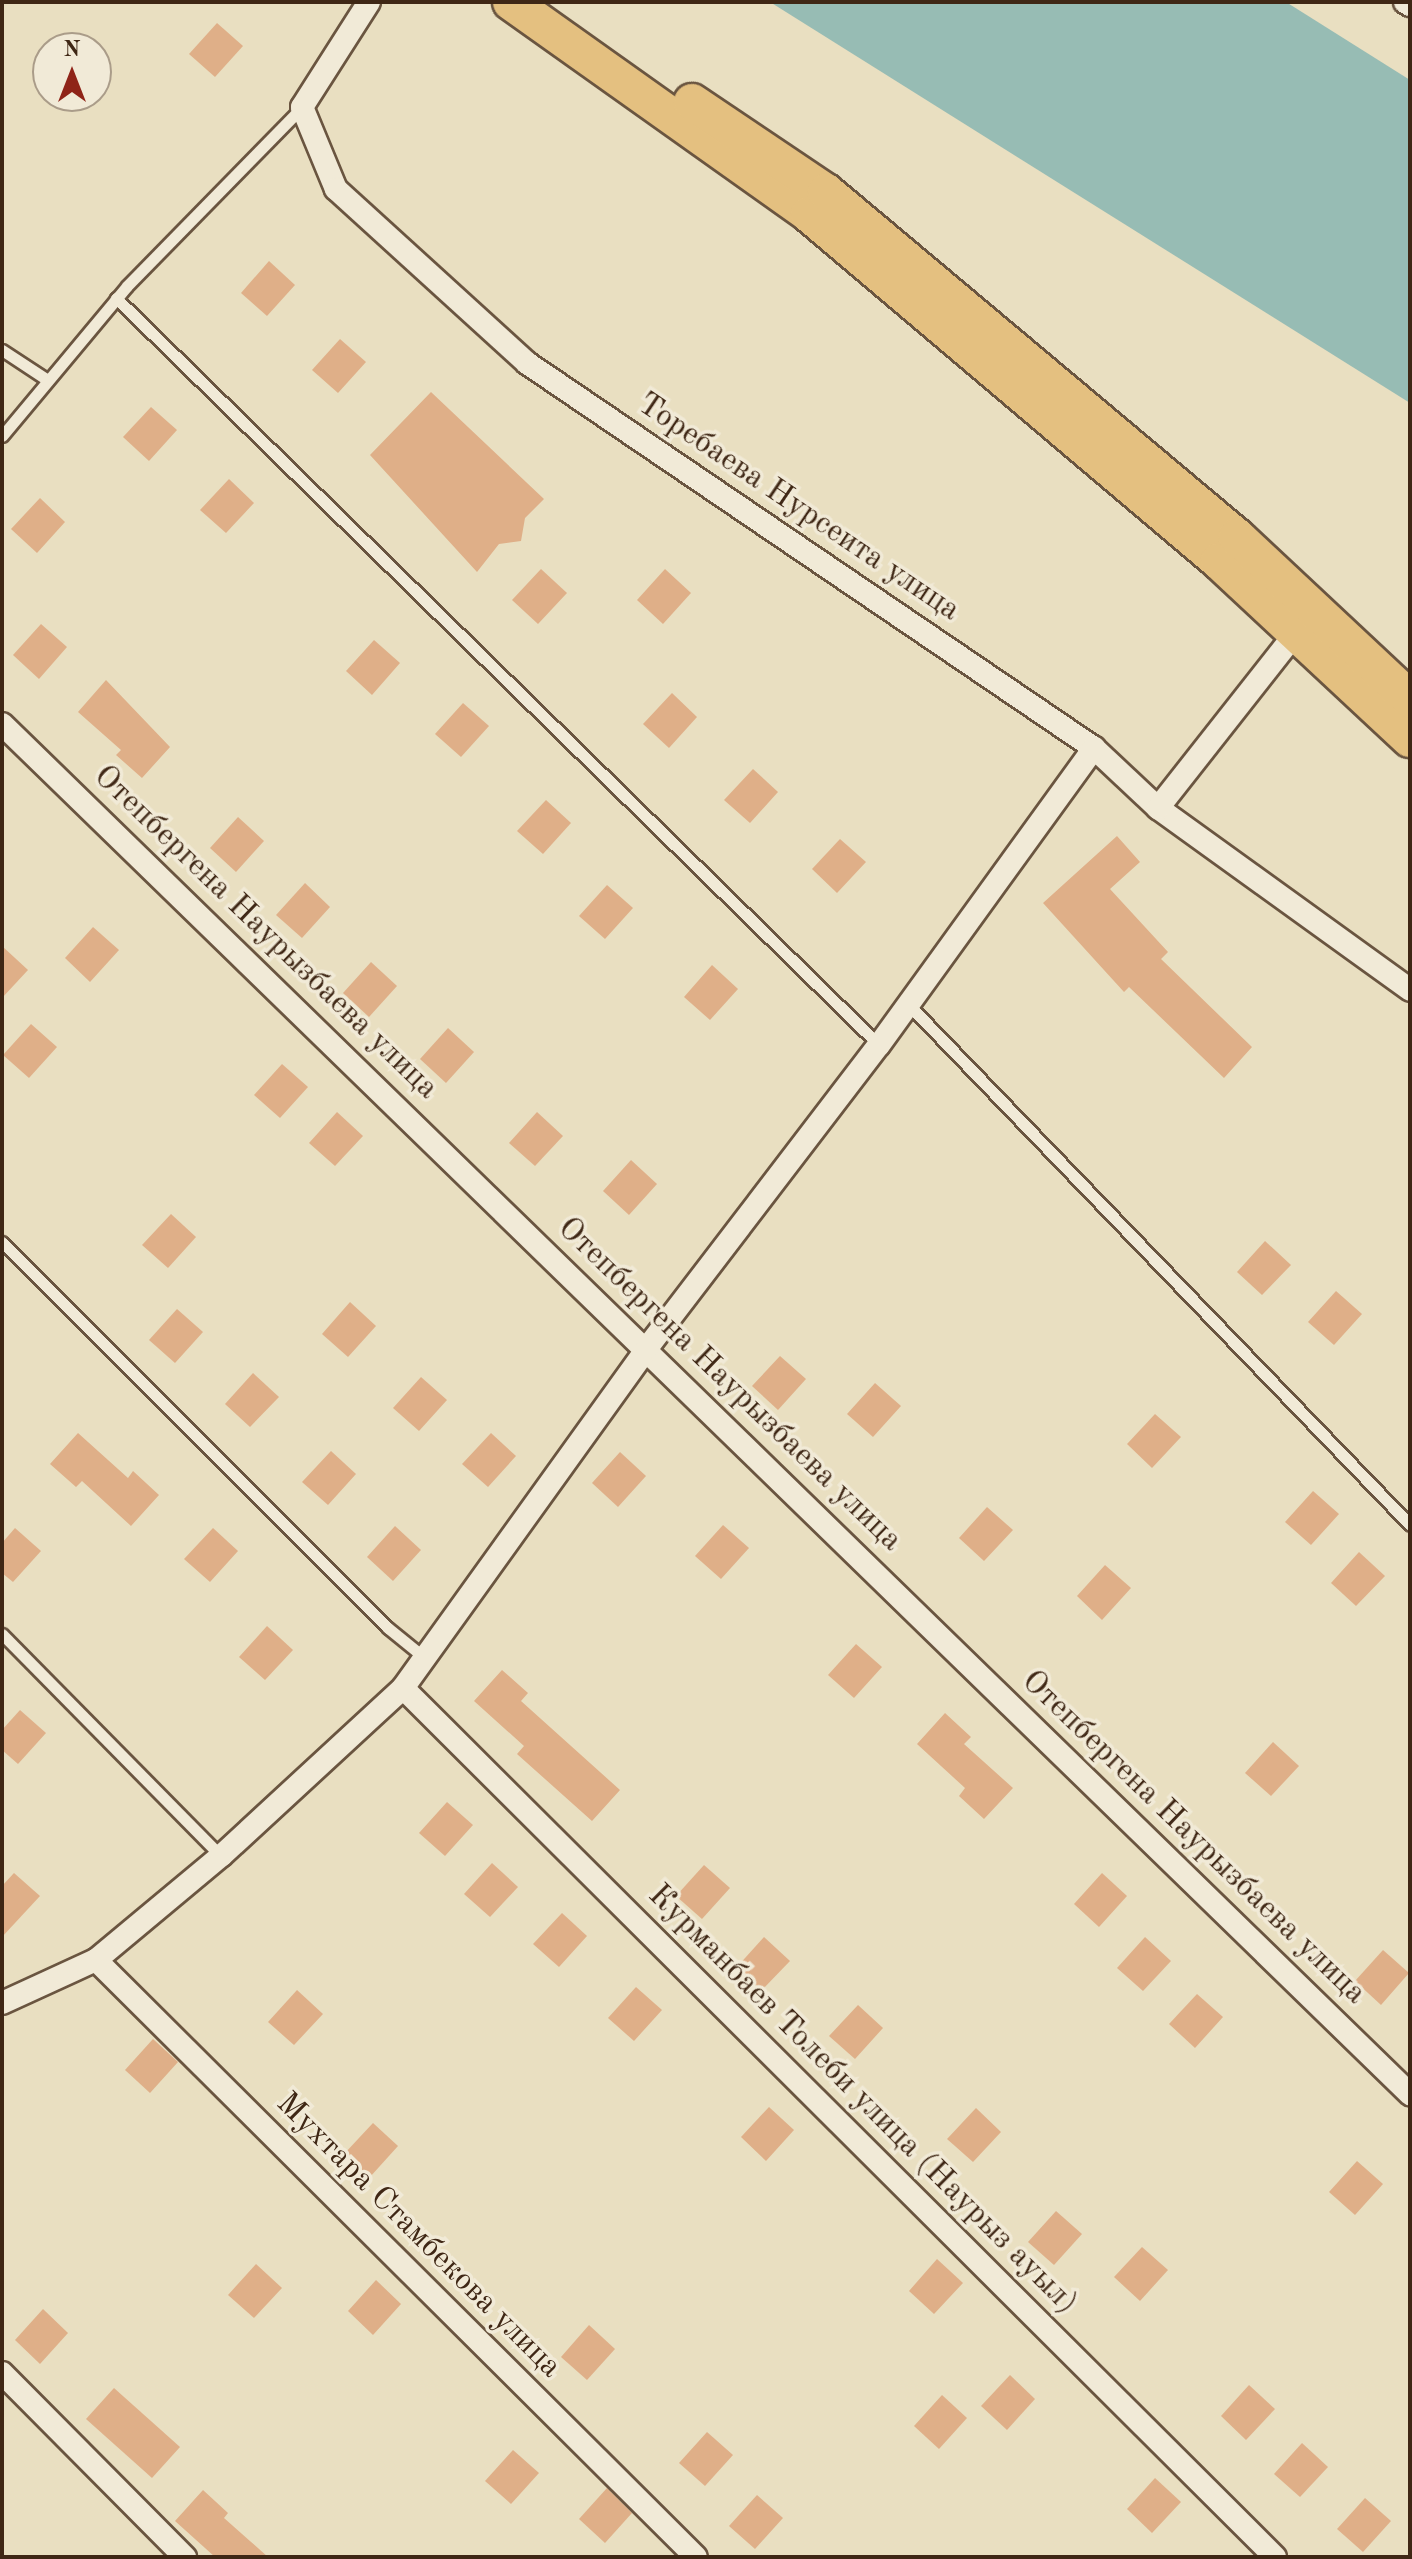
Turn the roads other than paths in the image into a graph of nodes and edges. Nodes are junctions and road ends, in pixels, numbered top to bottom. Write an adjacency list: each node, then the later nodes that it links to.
1 (369, 2): 6 (street)
2 (511, 2): 11 (highway)
3 (542, 2): 11 (highway)
4 (1405, 2): 5 (street)
5 (1410, 5)
6 (302, 107): 7 (lane); 15 (street, Торебаева Нурсеита улица)
7 (116, 298): 9 (lane); 19 (lane)
8 (2, 350): 9 (lane)
9 (46, 379): 10 (lane)
10 (2, 436)
11 (1307, 620): 12 (highway); 14 (highway); 16 (street)
12 (1410, 699)
13 (2, 724): 21 (street, Отепбергена Наурызбаева улица)
14 (1410, 739)
15 (1094, 748): 16 (street, Торебаева Нурсеита улица); 18 (street)
16 (1158, 808): 17 (street, Торебаева Нурсеита улица)
17 (1410, 990)
18 (907, 1002): 19 (street); 22 (lane)
19 (879, 1045): 21 (street)
20 (2, 1242): 24 (lane)
21 (647, 1348): 24 (street); 29 (street, Отепбергена Наурызбаева улица)
22 (1410, 1525)
23 (2, 1634): 26 (lane)
24 (425, 1658): 25 (street)
25 (403, 1688): 26 (street); 33 (street, Курманбаев Толеби улица (Наурыз ауыл))
26 (221, 1856): 27 (street)
27 (96, 1960): 28 (street); 32 (street, Мухтара Стамбекова улица)
28 (2, 2003)
29 (1410, 2094)
30 (2, 2373): 31 (street)
31 (185, 2557)
32 (696, 2557)
33 (1275, 2557)

